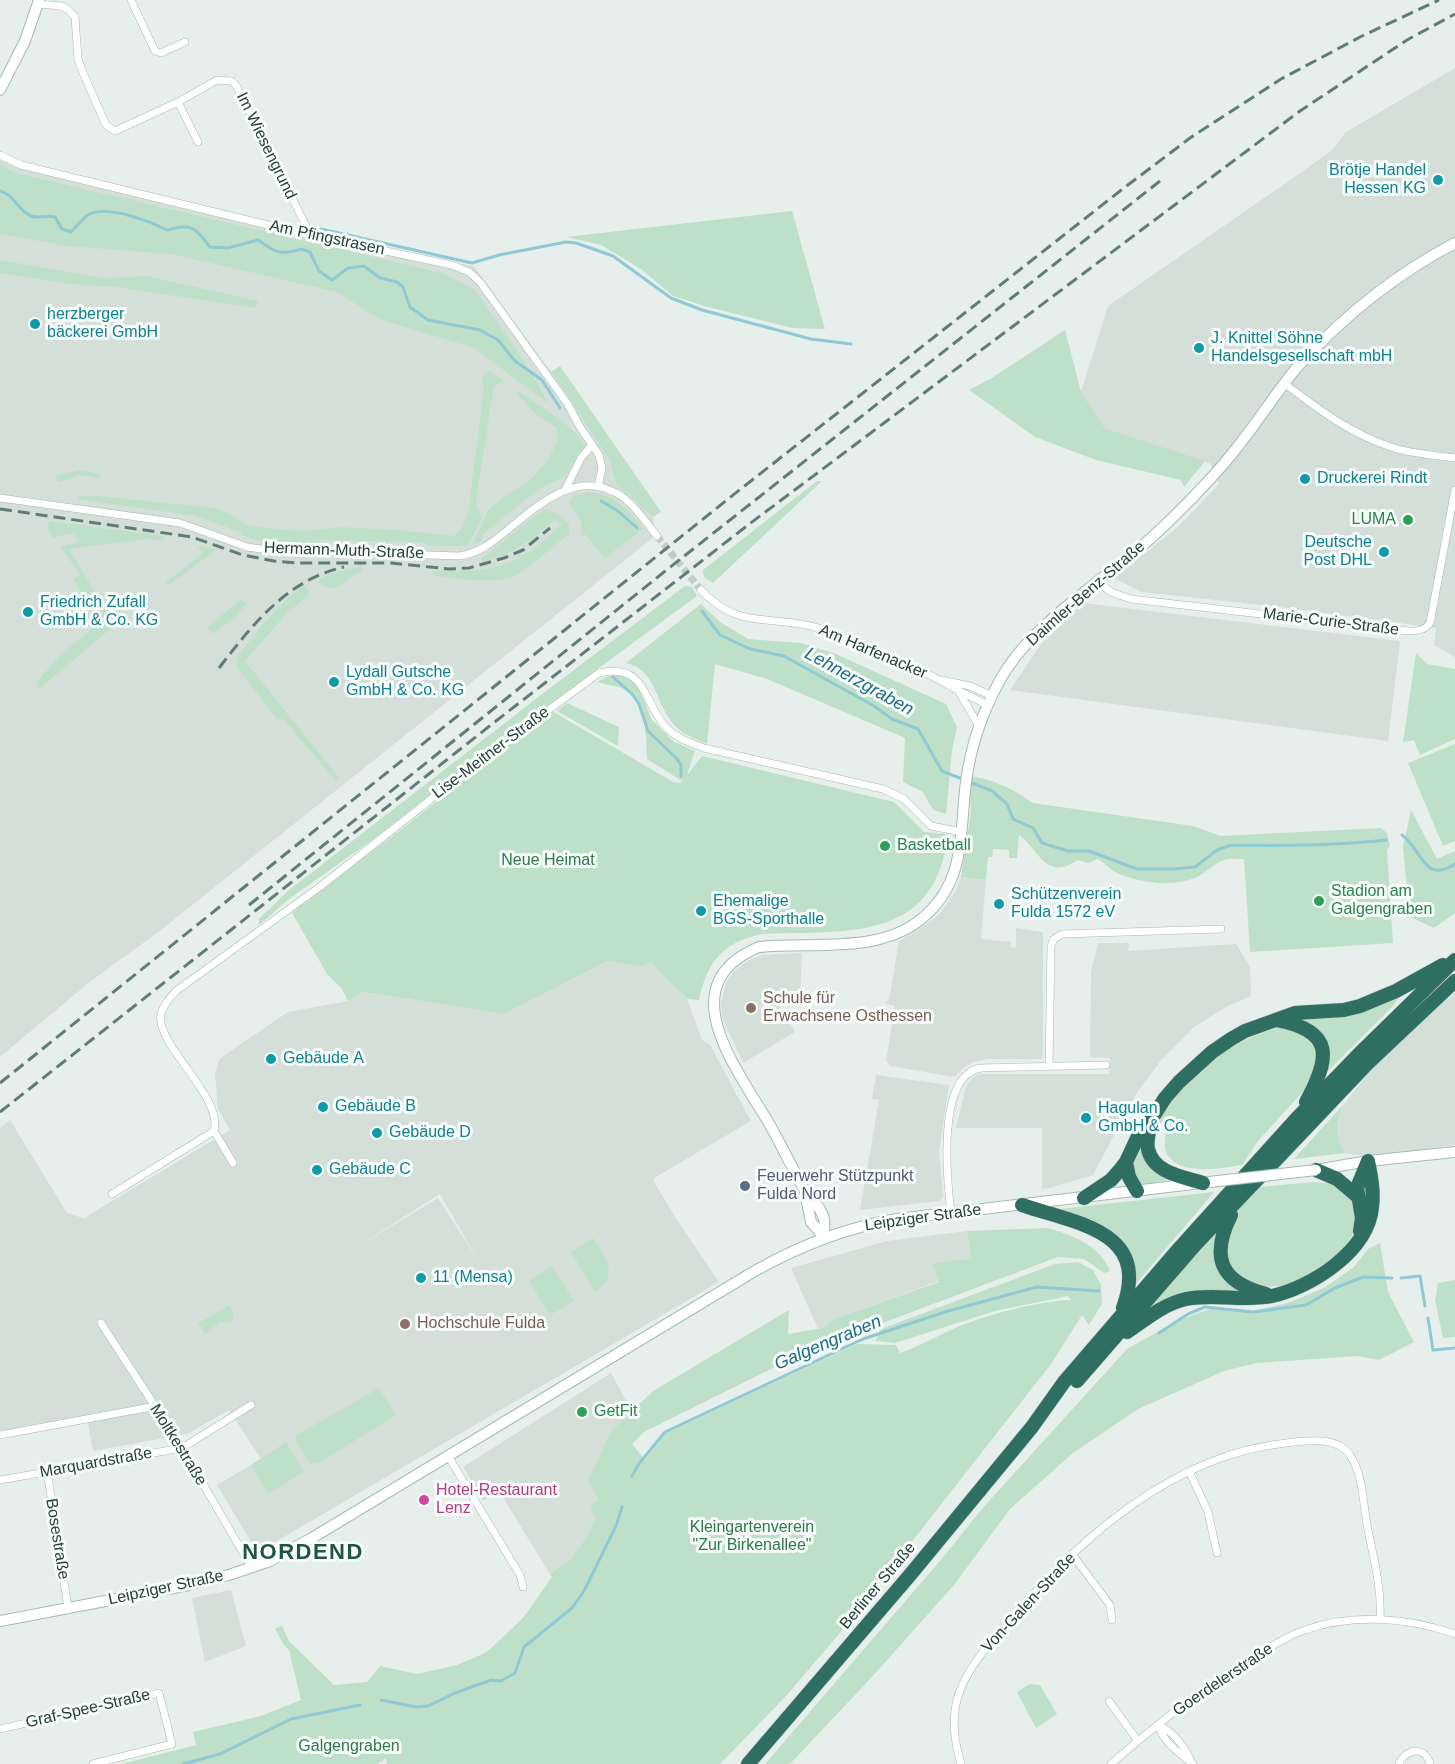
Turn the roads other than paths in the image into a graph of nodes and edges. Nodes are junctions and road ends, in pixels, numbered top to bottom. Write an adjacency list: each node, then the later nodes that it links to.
1 (131, 0): 3 (street)
2 (38, 2): 4 (main road); 5 (street, Im Wiesengrund)
3 (185, 42)
4 (0, 90)
5 (178, 102): 6 (street); 8 (street, Im Wiesengrund)
6 (198, 142)
7 (0, 155): 8 (street, Am Pfingstrasen)
8 (305, 234): 11 (street, Am Pfingstrasen)
9 (1455, 243): 10 (main road, Daimler-Benz-Straße)
10 (1285, 384): 12 (street); 18 (main road, Daimler-Benz-Straße)
11 (592, 445): 13 (street); 14 (street)
12 (1455, 458)
13 (598, 487): 14 (street, Hermann-Muth-Straße); 17 (street, Hermann-Muth-Straße)
14 (566, 490): 16 (street, Hermann-Muth-Straße)
15 (1455, 490): 18 (street, Marie-Curie-Straße)
16 (0, 498)
17 (657, 536)
18 (1098, 583): 22 (main road, Daimler-Benz-Straße)
19 (701, 590): 20 (street, Am Harfenacker)
20 (938, 679): 21 (street, Am Harfenacker); 22 (street, Am Harfenacker)
21 (959, 692): 22 (street, Am Harfenacker); 23 (street, Am Harfenacker)
22 (990, 700): 23 (main road, Daimler-Benz-Straße)
23 (979, 726): 24 (main road, Daimler-Benz-Straße)
24 (962, 832): 33 (street, Lise-Meitner-Straße); 47 (main road, Daimler-Benz-Straße)
25 (1221, 929): 30 (street)
26 (1455, 959): 28 (highway); 31 (highway)
27 (1455, 981): 44 (highway)
28 (1277, 1020): 31 (highway); 32 (highway)
29 (1106, 1065): 30 (street)
30 (1049, 1066): 46 (street)
31 (1298, 1118): 50 (highway)
32 (1149, 1124): 36 (highway); 39 (highway)
33 (214, 1130): 37 (street); 41 (street)
34 (1455, 1152): 35 (main road, Leipziger Straße)
35 (1368, 1161): 38 (main road, Leipziger Straße); 42 (highway); 48 (highway)
36 (1126, 1162): 40 (highway); 43 (highway)
37 (233, 1164)
38 (1321, 1169): 39 (main road, Leipziger Straße, bridge); 42 (highway)
39 (1203, 1183): 40 (main road, Leipziger Straße)
40 (1137, 1191): 43 (main road, Leipziger Straße)
41 (112, 1194)
42 (1357, 1196): 48 (highway)
43 (1083, 1198): 45 (main road, Leipziger Straße)
44 (1237, 1203): 49 (highway); 52 (highway)
45 (1022, 1205): 46 (main road, Leipziger Straße); 50 (highway)
46 (951, 1213): 47 (main road, Leipziger Straße)
47 (824, 1237): 58 (main road, Leipziger Straße)
48 (1359, 1239): 49 (highway)
49 (1272, 1296): 52 (highway)
50 (1120, 1317): 55 (highway)
51 (101, 1323): 54 (street, Moltkestraße)
52 (1110, 1344): 55 (highway)
53 (251, 1405): 57 (street, Marquardstraße)
54 (156, 1408): 56 (street); 57 (street, Moltkestraße)
55 (1032, 1427): 76 (highway, Berliner Straße)
56 (0, 1435)
57 (182, 1448): 59 (street, Marquardstraße); 64 (street, Moltkestraße)
58 (448, 1456): 64 (main road, Leipziger Straße); 65 (street)
59 (47, 1471): 61 (street, Marquardstraße); 66 (street, Bosestraße)
60 (1189, 1472): 62 (street); 63 (street, Von-Galen-Straße); 67 (street, Von-Galen-Straße)
61 (0, 1480)
62 (1217, 1553)
63 (1072, 1554): 68 (street); 77 (street, Von-Galen-Straße)
64 (252, 1568): 66 (main road, Leipziger Straße)
65 (523, 1587)
66 (68, 1608): 69 (main road, Leipziger Straße)
67 (1380, 1619): 70 (street, Goerdelerstraße); 72 (street, Goerdelerstraße)
68 (1112, 1620)
69 (0, 1621)
70 (1455, 1634)
71 (1109, 1701): 74 (street)
72 (1158, 1725): 74 (street, Goerdelerstraße); 79 (street)
73 (0, 1729): 75 (street, Graf-Spee-Straße)
74 (1138, 1741): 78 (street, Goerdelerstraße)
75 (93, 1764)
76 (748, 1764)
77 (961, 1764)
78 (1112, 1764)
79 (1192, 1764)
80 (1399, 1764): 81 (street)
81 (1430, 1764)

